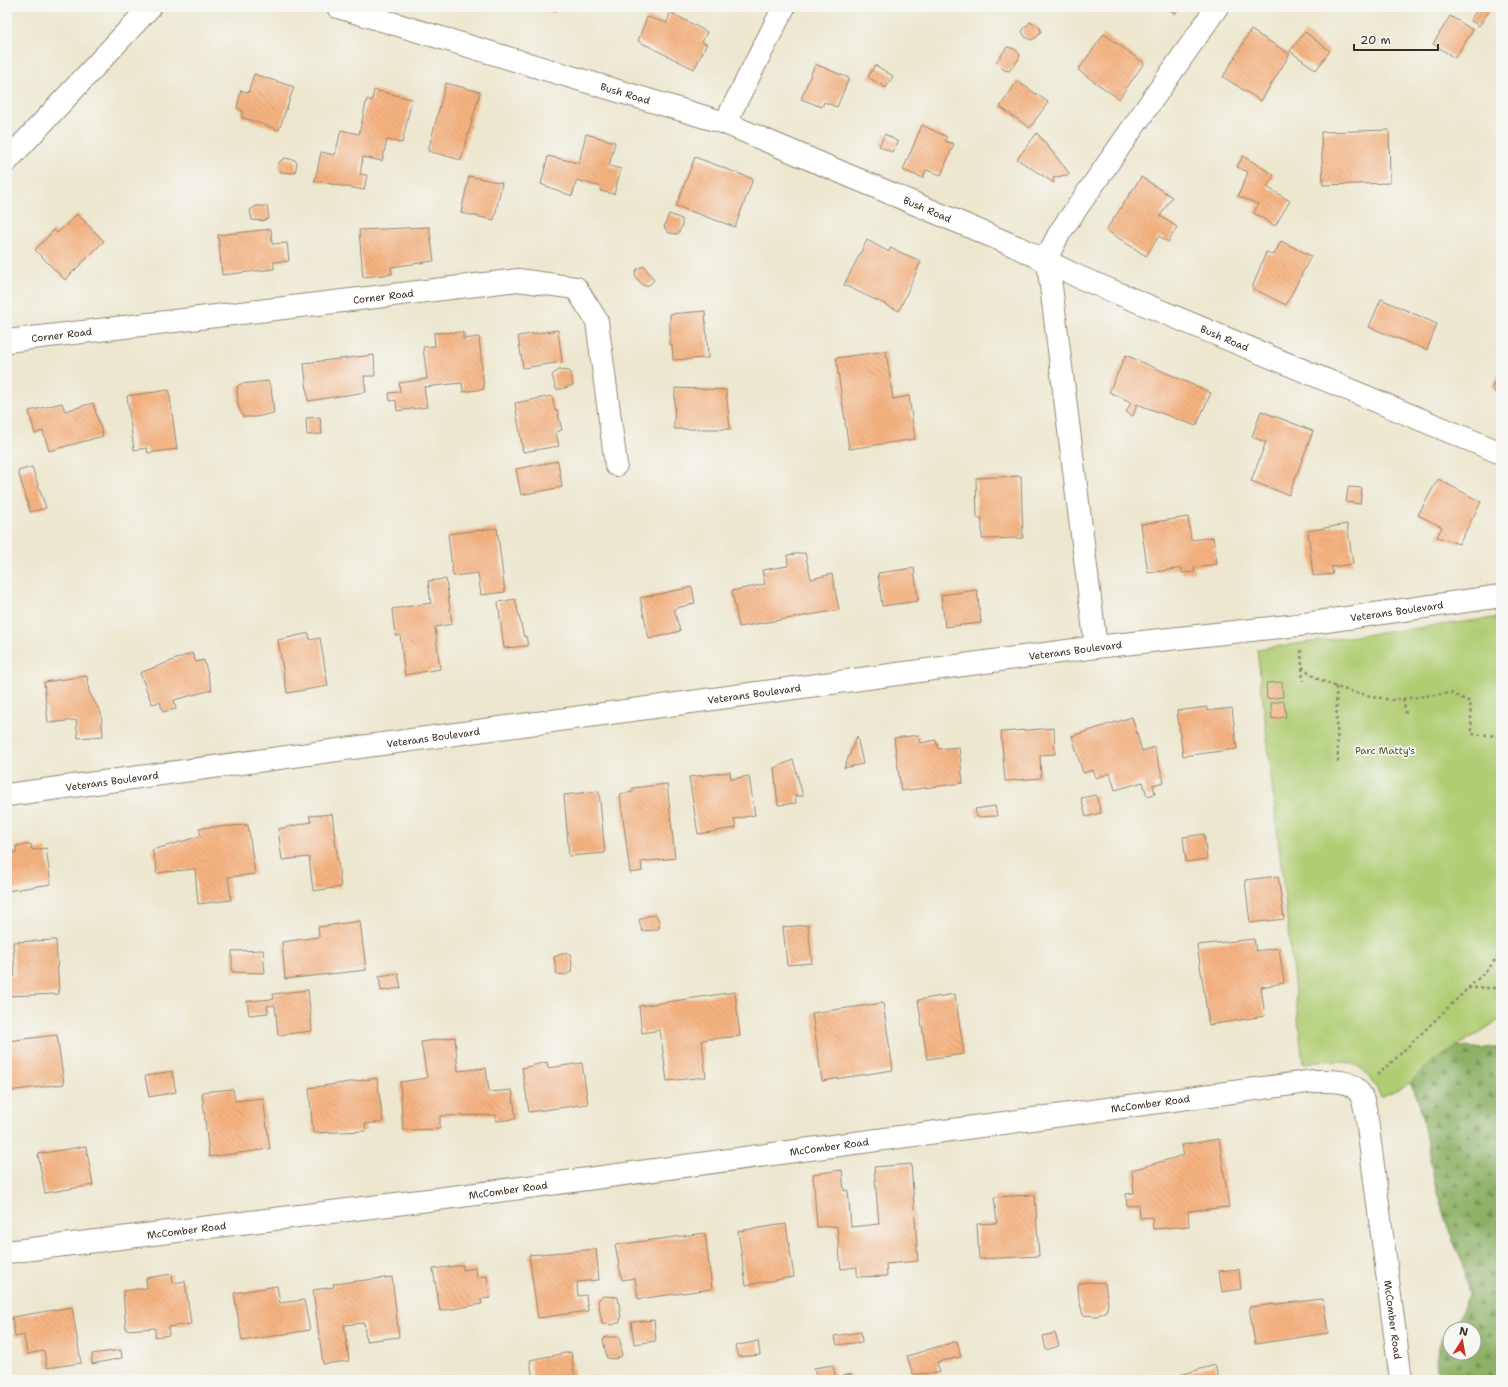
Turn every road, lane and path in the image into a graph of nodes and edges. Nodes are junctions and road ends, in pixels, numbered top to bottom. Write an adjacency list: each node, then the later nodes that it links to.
1 (150, 7): 6 (street)
2 (338, 7): 5 (street, Bush Road)
3 (784, 7): 5 (street)
4 (1217, 7): 7 (street)
5 (725, 123): 7 (street, Bush Road)
6 (7, 161)
7 (1048, 262): 9 (street, Bush Road); 13 (street)
8 (7, 341): 10 (street, Corner Road)
9 (1501, 454)
10 (616, 465)
11 (1501, 596): 13 (street, Veterans Boulevard)
12 (1300, 644): 14 (path)
13 (1096, 647): 21 (street, Veterans Boulevard)
14 (1302, 667): 15 (path); 16 (path)
15 (1303, 680)
16 (1336, 687): 17 (path); 20 (path)
17 (1403, 698): 18 (path); 19 (path)
18 (1406, 714)
19 (1501, 736)
20 (1338, 764)
21 (7, 795)
22 (1501, 952): 23 (path)
23 (1468, 988): 24 (path); 25 (path)
24 (1501, 988)
25 (1359, 1091): 26 (street, McComber Road); 27 (street, McComber Road)
26 (7, 1252)
27 (1400, 1380)

